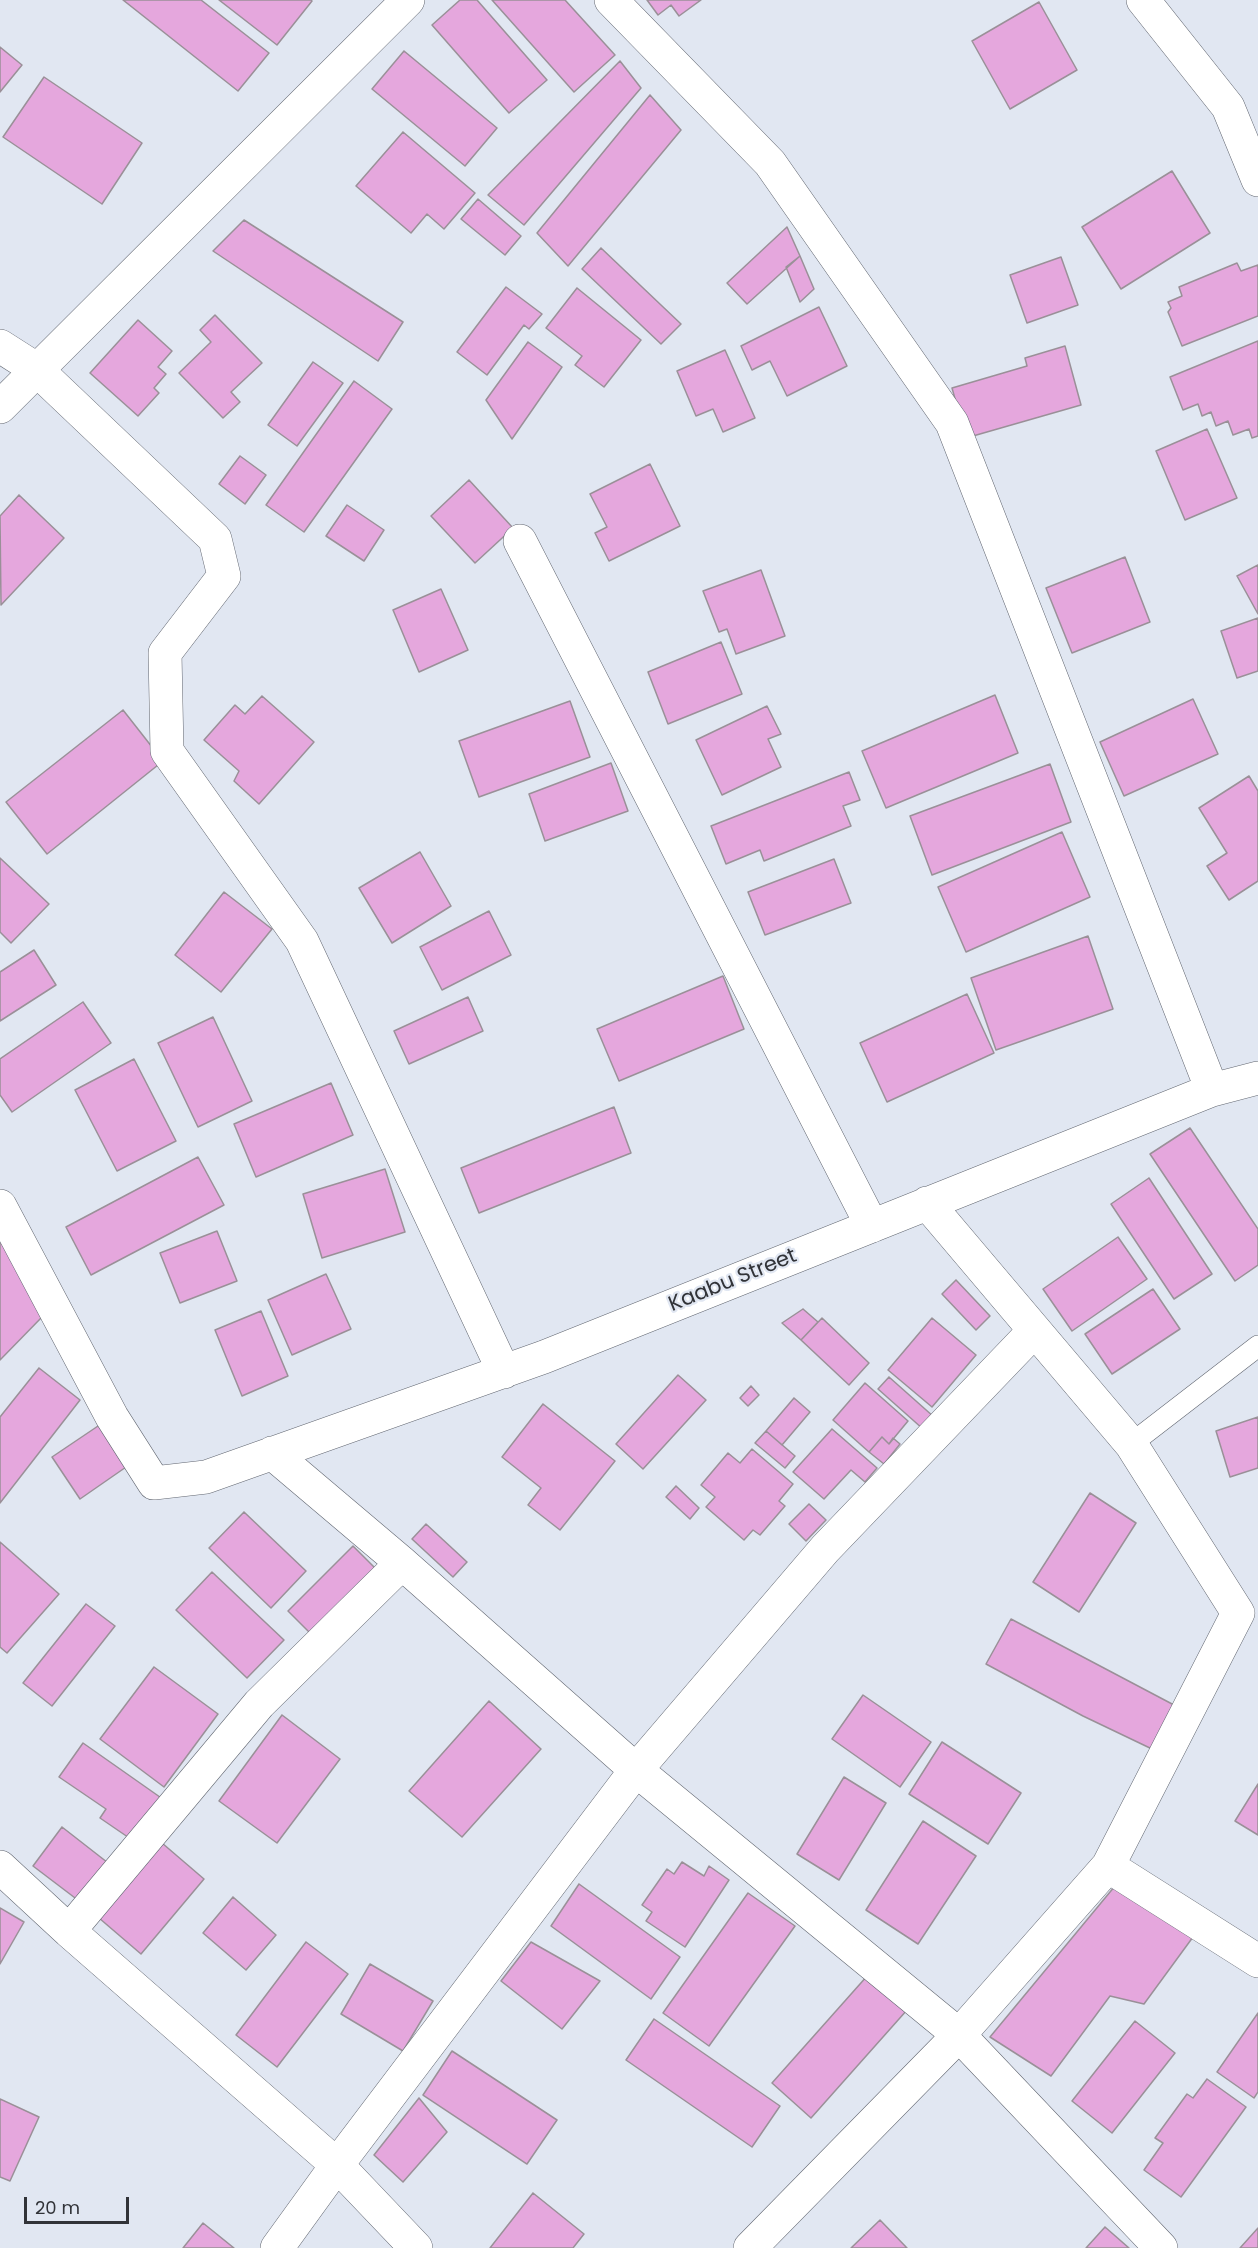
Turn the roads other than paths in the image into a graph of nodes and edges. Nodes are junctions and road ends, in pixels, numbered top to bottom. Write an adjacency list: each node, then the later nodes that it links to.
1 (408, 0): 6 (street)
2 (611, 0): 10 (street)
3 (1143, 0): 4 (street)
4 (1258, 180)
5 (0, 346): 6 (street)
6 (36, 369): 7 (street); 16 (street)
7 (0, 406)
8 (520, 541): 13 (street)
9 (1258, 1078): 10 (street, Kaabu Street)
10 (1212, 1090): 11 (street, Kaabu Street)
11 (927, 1203): 13 (street, Kaabu Street); 14 (street)
12 (0, 1206): 18 (street, Kaabu Street)
13 (872, 1226): 16 (street, Kaabu Street)
14 (1034, 1331): 17 (street); 21 (street)
15 (1258, 1346): 17 (lane)
16 (504, 1372): 18 (street, Kaabu Street)
17 (1131, 1444): 20 (street)
18 (272, 1453): 19 (street)
19 (402, 1563): 21 (street); 24 (street)
20 (1248, 1610): 22 (street)
21 (636, 1770): 26 (street); 27 (street)
22 (1108, 1866): 25 (street); 26 (street)
23 (0, 1867): 24 (street)
24 (69, 1931): 27 (street)
25 (1258, 1962)
26 (959, 2035): 30 (street); 31 (street)
27 (337, 2165): 28 (street); 29 (street)
28 (277, 2248)
29 (416, 2248)
30 (750, 2248)
31 (1161, 2248)

